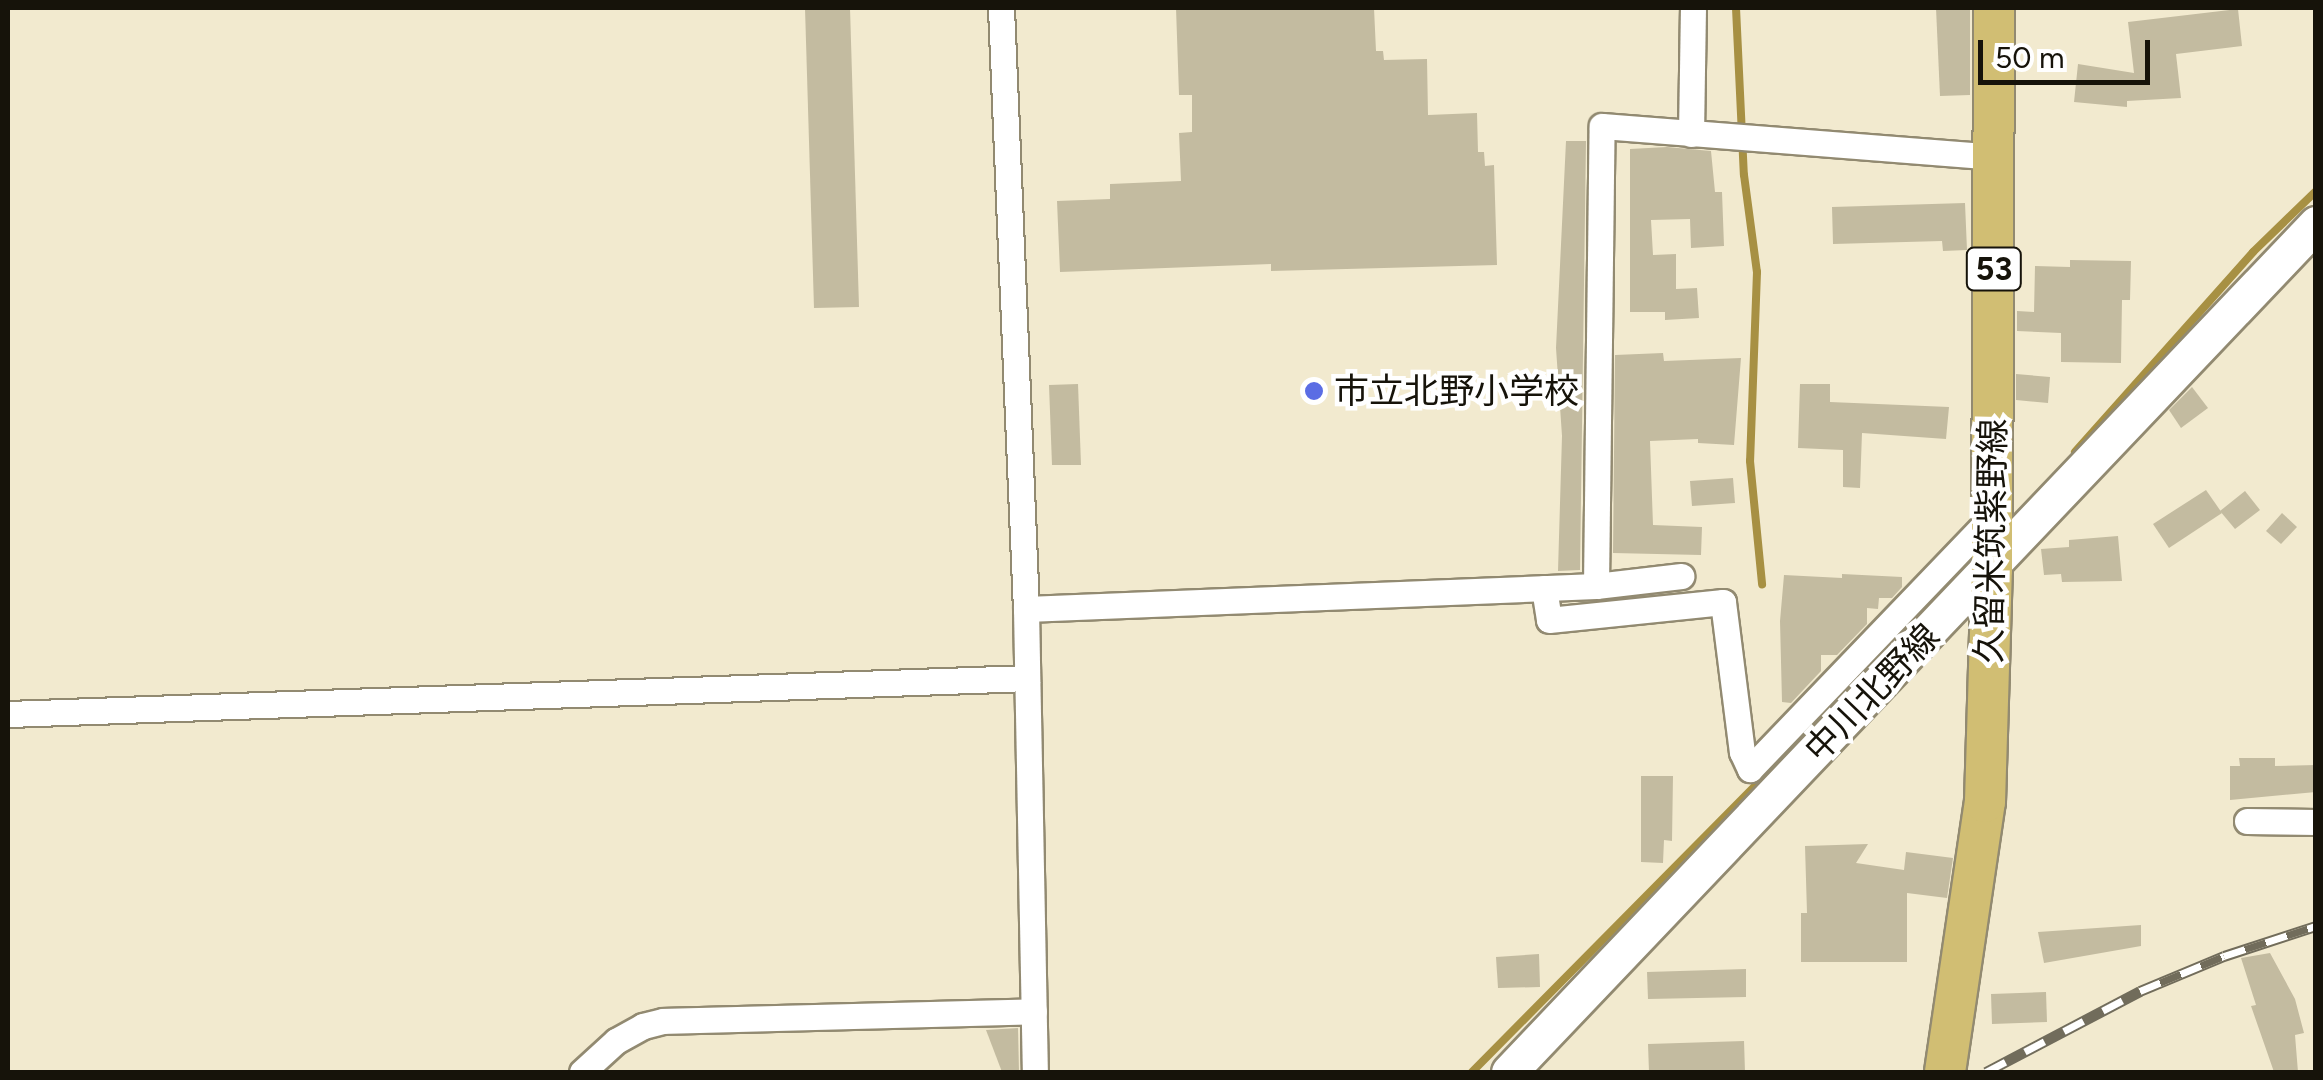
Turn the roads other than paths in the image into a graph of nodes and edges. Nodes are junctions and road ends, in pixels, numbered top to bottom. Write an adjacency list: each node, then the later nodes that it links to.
1 (1001, 8): 11 (street)
2 (1693, 8): 4 (street)
3 (1994, 8): 5 (main road, 久留米筑紫野線 / 53)
4 (1692, 134): 5 (street); 9 (street)
5 (1994, 157): 7 (main road, 久留米筑紫野線 / 53)
6 (2316, 224): 7 (main road, 中川北野線)
7 (1992, 539): 10 (street); 19 (main road, 中川北野線); 20 (main road, 久留米筑紫野線 / 53)
8 (1682, 576): 9 (street)
9 (1596, 586): 10 (street)
10 (1544, 588): 11 (street)
11 (1026, 609): 12 (street)
12 (1027, 678): 13 (street); 16 (street)
13 (8, 714)
14 (2246, 822): 15 (street)
15 (2316, 822)
16 (1034, 1012): 17 (street); 18 (street)
17 (582, 1072)
18 (1034, 1072)
19 (1508, 1072)
20 (1946, 1072)

